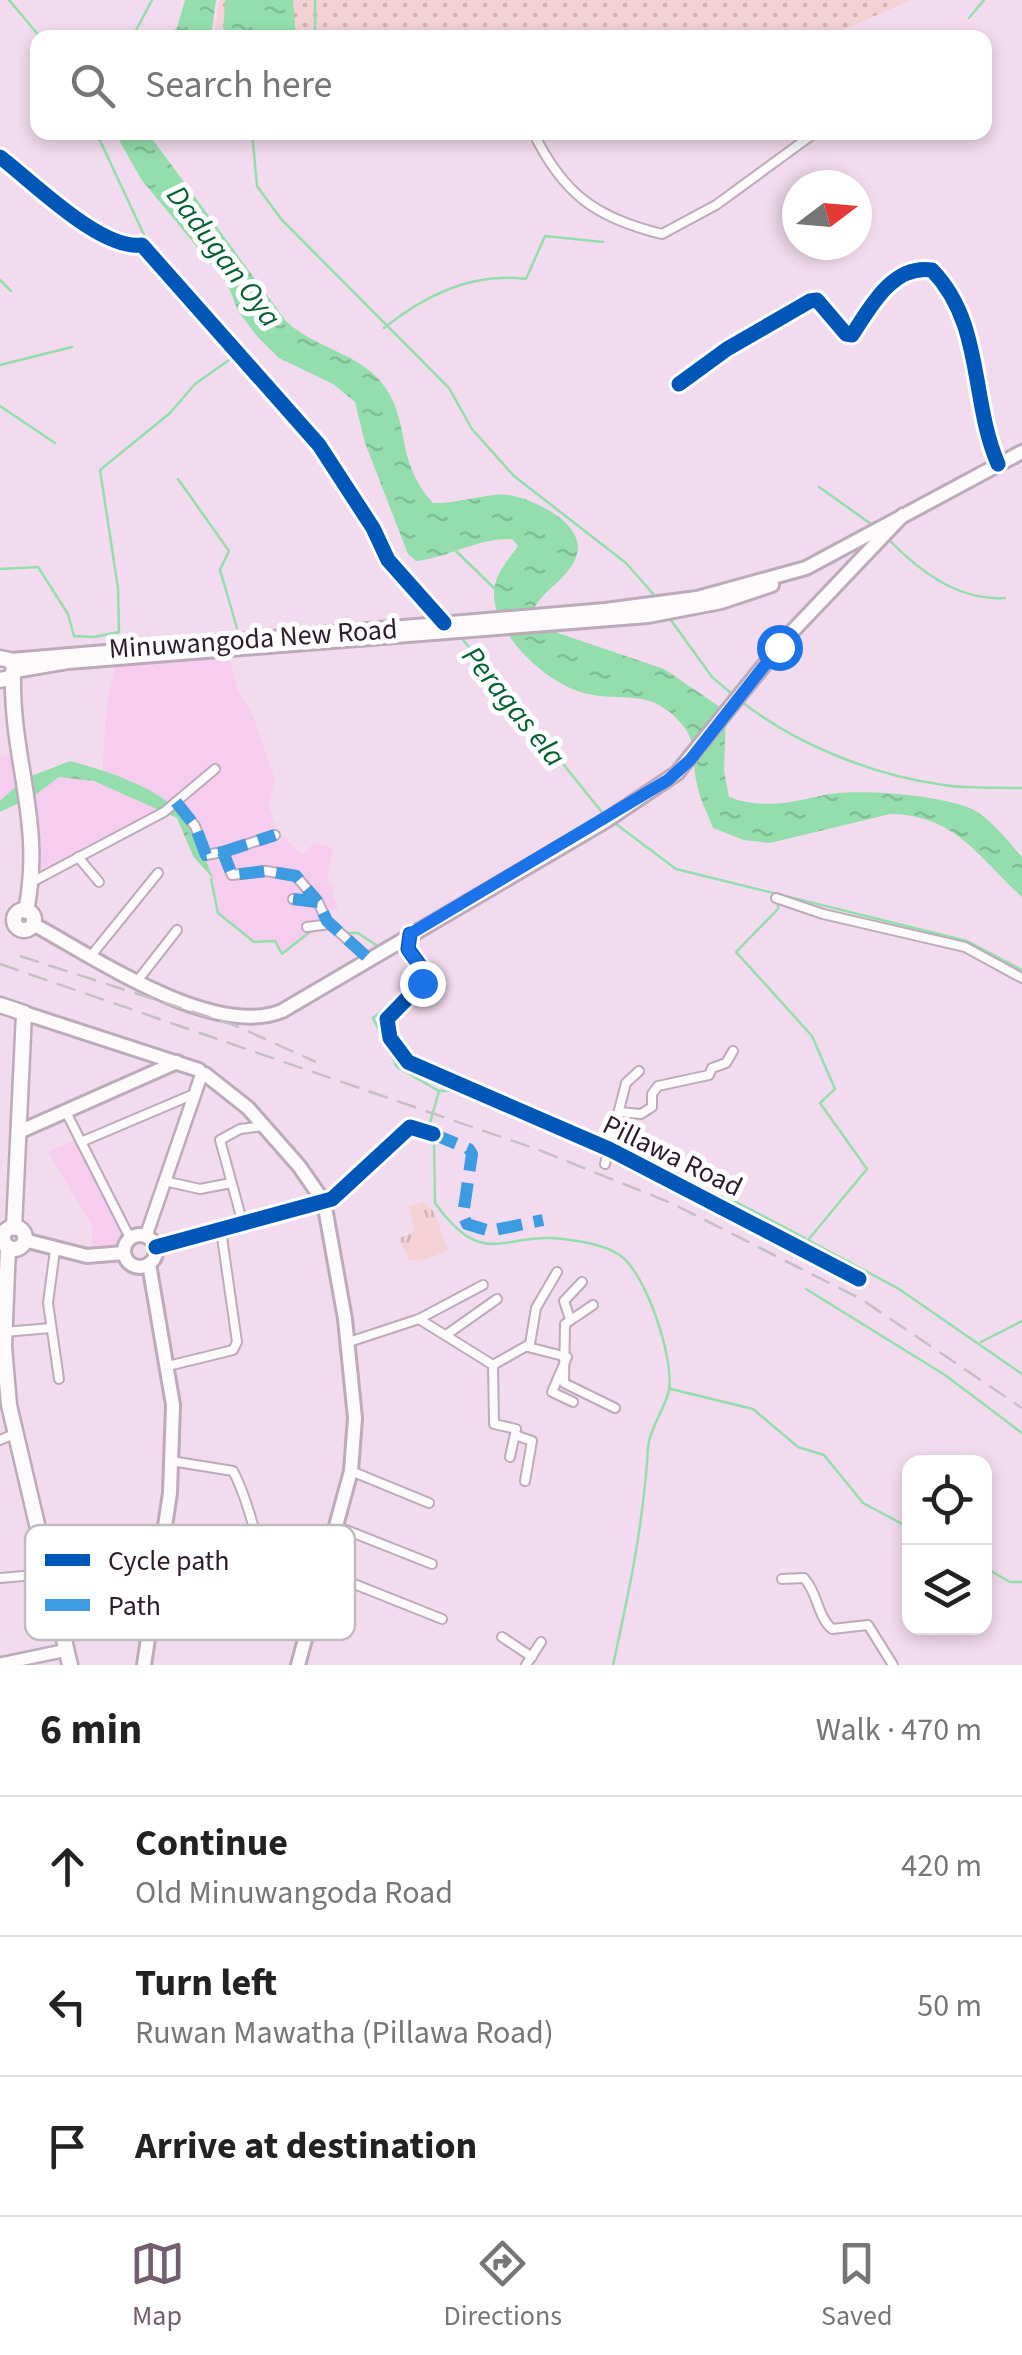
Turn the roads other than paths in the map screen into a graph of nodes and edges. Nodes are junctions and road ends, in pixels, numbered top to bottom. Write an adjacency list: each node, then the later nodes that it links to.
1 (538, 140): 2 (street)
2 (805, 140)
3 (679, 384): 5 (street)
4 (1022, 452): 5 (main road, Minuwangoda New Road)
5 (998, 464): 6 (main road, Minuwangoda New Road)
6 (903, 515): 7 (main road, Minuwangoda New Road); 23 (main road)
7 (6, 666): 14 (highway)
8 (215, 770): 9 (street)
9 (174, 804): 11 (street); 12 (street)
10 (275, 835): 11 (street)
11 (223, 852): 18 (street)
12 (78, 857): 14 (street); 15 (street)
13 (158, 873): 24 (street)
14 (32, 882): 19 (highway)
15 (98, 882)
16 (293, 898): 18 (street)
17 (776, 898): 26 (street)
18 (318, 902): 20 (street)
19 (18, 919): 24 (main road)
20 (330, 924): 21 (street); 25 (street)
21 (307, 926)
22 (176, 930): 27 (street)
23 (410, 934): 25 (main road); 41 (street, Pillawa Road)
24 (90, 958): 27 (main road)
25 (369, 959): 27 (main road)
26 (1022, 978)
27 (138, 980)
28 (0, 1005): 29 (highway)
29 (24, 1013): 31 (main road); 38 (highway)
30 (733, 1051): 36 (street, Pillawa Road)
31 (177, 1062): 33 (main road); 35 (main road)
32 (640, 1071): 36 (street, Pillawa Road)
33 (202, 1073): 34 (street); 37 (main road)
34 (194, 1094): 40 (street); 42 (street)
35 (66, 1112): 38 (main road); 40 (street)
36 (619, 1112): 41 (street, Pillawa Road)
37 (264, 1126): 43 (street); 44 (main road)
38 (22, 1131): 47 (highway)
39 (433, 1134): 44 (street)
40 (82, 1142): 48 (street)
41 (609, 1155): 54 (street, Pillawa Road)
42 (164, 1181): 43 (street); 49 (street)
43 (231, 1182): 45 (street)
44 (324, 1202): 45 (street); 64 (main road)
45 (243, 1224): 46 (street)
46 (221, 1230): 49 (street); 68 (street)
47 (11, 1238): 50 (main road); 62 (highway)
48 (130, 1238): 49 (main road); 51 (main road)
49 (151, 1241): 52 (main road)
50 (55, 1250): 51 (main road); 61 (street)
51 (124, 1253): 52 (main road)
52 (143, 1266): 68 (main road)
53 (557, 1272): 65 (street)
54 (859, 1279)
55 (582, 1282): 60 (street)
56 (483, 1285): 59 (street)
57 (497, 1300): 63 (street)
58 (593, 1305): 60 (street)
59 (418, 1319): 63 (street); 64 (street)
60 (570, 1319): 66 (street)
61 (51, 1328): 62 (street); 69 (street)
62 (5, 1332): 73 (highway)
63 (446, 1335): 67 (street)
64 (348, 1342): 76 (main road)
65 (528, 1346): 66 (street); 67 (street)
66 (566, 1356): 70 (street); 71 (street)
67 (493, 1365): 72 (street)
68 (168, 1366): 75 (main road)
69 (58, 1378)
70 (572, 1402)
71 (615, 1408)
72 (515, 1435): 74 (street); 77 (street)
73 (12, 1436): 79 (highway)
74 (510, 1457)
75 (171, 1461): 80 (main road); 81 (street)
76 (352, 1471): 78 (street); 82 (main road)
77 (525, 1480)
78 (429, 1503)
79 (37, 1525)
80 (163, 1525)
81 (252, 1525)
82 (336, 1525)
83 (355, 1534): 84 (street)
84 (432, 1564)
85 (25, 1576): 86 (street)
86 (0, 1578)
87 (782, 1578): 100 (street)
88 (355, 1584): 89 (street)
89 (442, 1619)
90 (502, 1637): 95 (street)
91 (147, 1640): 98 (main road)
92 (305, 1640): 99 (main road)
93 (541, 1642): 95 (street)
94 (70, 1654): 96 (street); 97 (highway)
95 (529, 1661)
96 (0, 1664)
97 (78, 1665)
98 (144, 1665)
99 (298, 1665)
100 (893, 1665)

